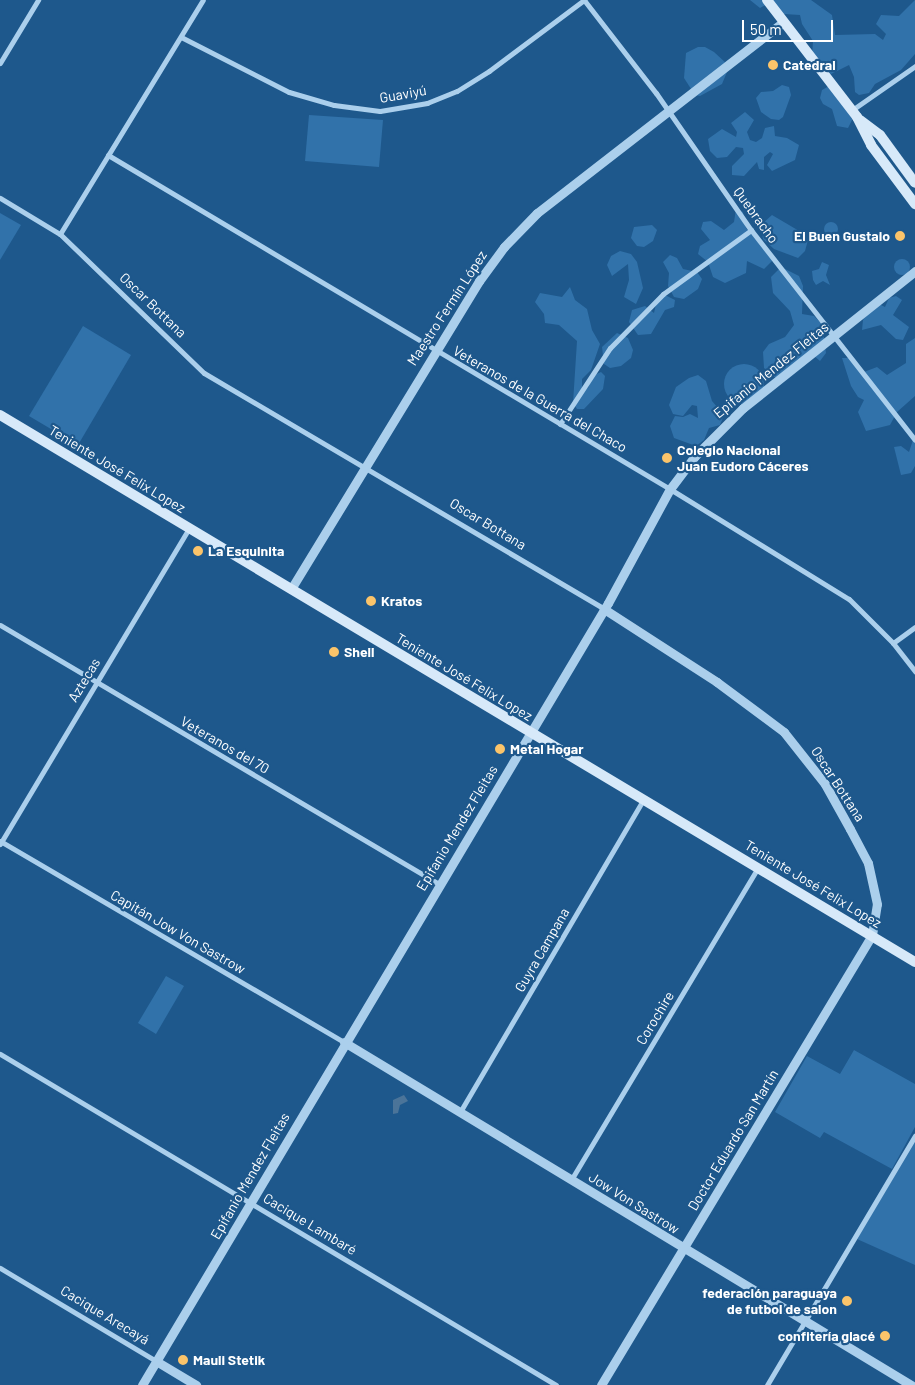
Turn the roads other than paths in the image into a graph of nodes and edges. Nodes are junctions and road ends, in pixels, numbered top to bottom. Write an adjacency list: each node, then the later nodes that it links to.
1 (38, 0): 7 (street)
2 (203, 0): 6 (street)
3 (584, 0): 6 (street, Guaviyú); 9 (street, Quebracho)
4 (767, 0): 5 (main road)
5 (783, 22): 9 (street, Maestro Fermín López); 10 (main road)
6 (180, 36): 11 (street)
7 (0, 63)
8 (915, 66): 10 (street)
9 (669, 112): 15 (street, Quebracho); 19 (street, Maestro Fermín López)
10 (854, 114): 12 (main road); 14 (main road)
11 (108, 155): 16 (street); 19 (street, Veteranos de la Guerra del Chaco)
12 (915, 183)
13 (0, 198): 16 (street, Oscar Bottana)
14 (915, 204)
15 (752, 230): 18 (street, Quebracho); 21 (street)
16 (60, 234): 23 (street, Oscar Bottana)
17 (915, 271): 18 (street, Epifanio Mendez Fleitas)
18 (835, 336): 22 (street, Quebracho); 24 (street, Epifanio Mendez Fleitas)
19 (436, 351): 21 (street, Veteranos de la Guerra del Chaco); 23 (street, Maestro Fermín López)
20 (0, 415): 25 (main road, Teniente José Felix Lopez)
21 (560, 424): 24 (street, Veteranos de la Guerra del Chaco)
22 (915, 440)
23 (365, 468): 26 (street, Maestro Fermín López); 27 (street, Oscar Bottana)
24 (670, 489): 27 (street, Epifanio Mendez Fleitas); 30 (street, Veteranos de la Guerra del Chaco)
25 (189, 528): 26 (main road, Teniente José Felix Lopez); 32 (street, Aztecas)
26 (290, 589): 33 (main road, Teniente José Felix Lopez)
27 (604, 609): 33 (street, Epifanio Mendez Fleitas); 38 (street, Oscar Bottana)
28 (0, 625): 32 (street, Veteranos del 70)
29 (915, 627): 30 (street)
30 (893, 643): 31 (street, Veteranos de la Guerra del Chaco)
31 (915, 671)
32 (95, 682): 35 (street, Aztecas); 37 (street, Veteranos del 70)
33 (530, 733): 34 (main road, Teniente José Felix Lopez); 37 (street, Epifanio Mendez Fleitas)
34 (644, 799): 36 (main road, Teniente José Felix Lopez); 42 (street, Guyra Campana)
35 (0, 842): 40 (street, Capitán Jow Von Sastrow)
36 (758, 867): 38 (main road, Teniente José Felix Lopez); 44 (street, Corochire)
37 (438, 884): 40 (street, Epifanio Mendez Fleitas)
38 (872, 935): 39 (main road, Teniente José Felix Lopez); 46 (street, Doctor Eduardo San Martín)
39 (915, 962)
40 (344, 1042): 42 (street, Jow Von Sastrow); 45 (street, Epifanio Mendez Fleitas)
41 (0, 1054): 45 (street, Cacique Lambaré)
42 (460, 1112): 44 (street, Jow Von Sastrow)
43 (915, 1136): 48 (street)
44 (571, 1180): 46 (street, Jow Von Sastrow)
45 (250, 1202): 49 (street, Epifanio Mendez Fleitas); 52 (street, Cacique Lambaré)
46 (683, 1249): 48 (street, Jow Von Sastrow); 53 (street, Doctor Eduardo San Martín)
47 (0, 1268): 49 (street, Cacique Arecayá)
48 (804, 1321): 54 (street); 55 (street, Jow Von Sastrow)
49 (156, 1361): 50 (street, Epifanio Mendez Fleitas); 51 (street, Cacique Arecayá)
50 (142, 1385)
51 (196, 1385)
52 (556, 1385)
53 (601, 1385)
54 (767, 1385)
55 (911, 1385)

